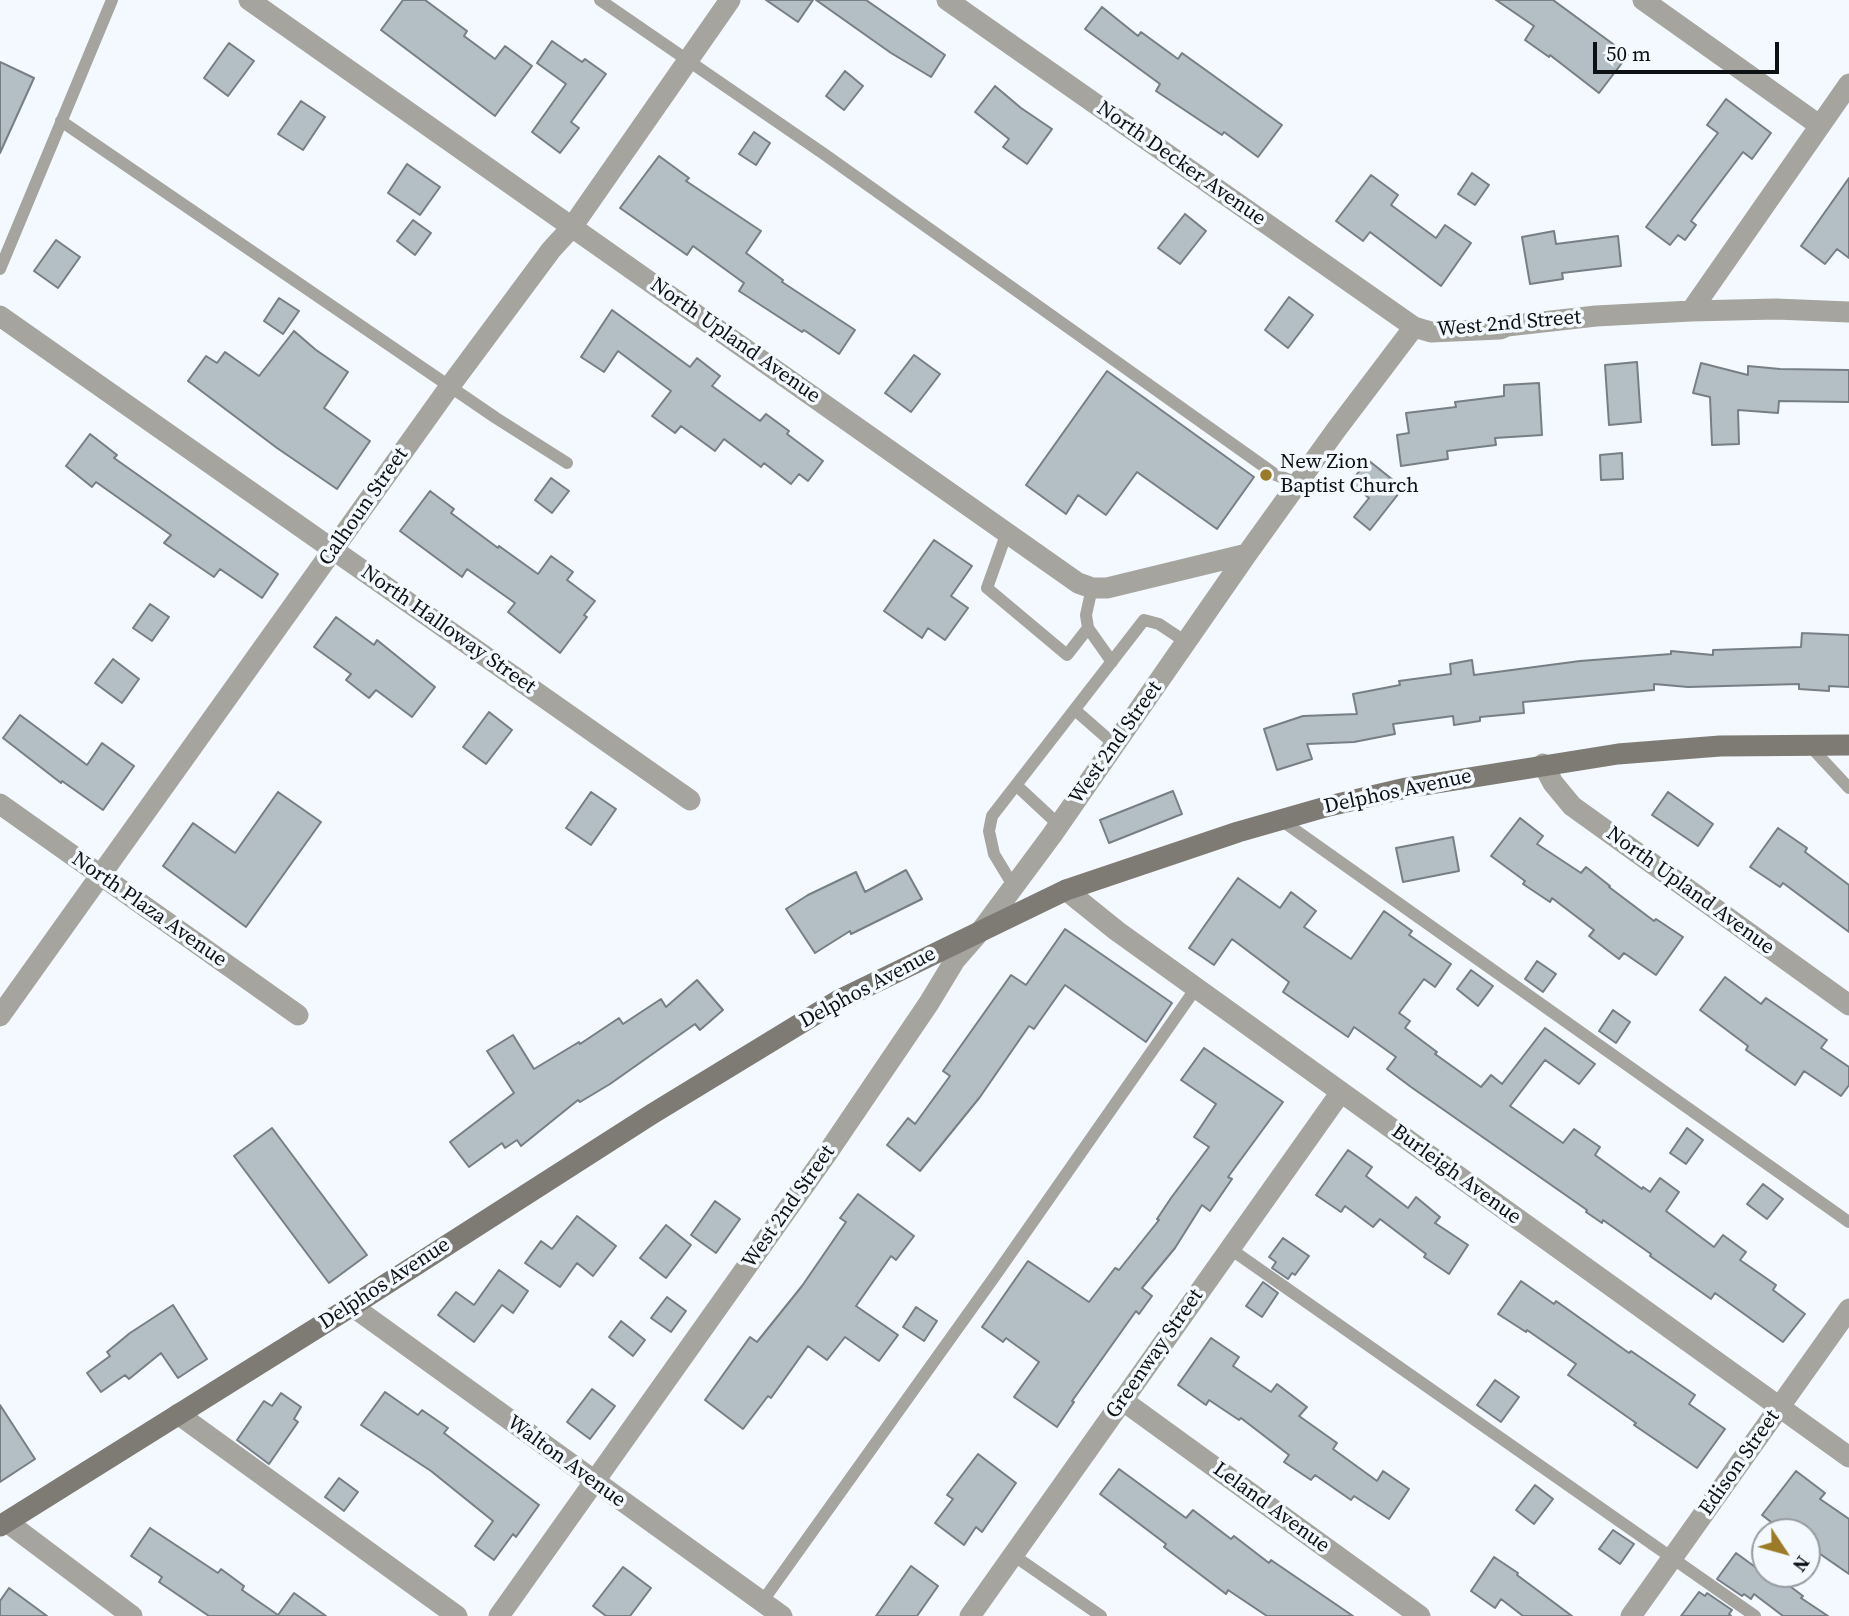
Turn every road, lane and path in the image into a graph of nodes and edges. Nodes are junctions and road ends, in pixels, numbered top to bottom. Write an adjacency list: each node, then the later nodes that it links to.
1 (112, 0): 9 (lane)
2 (249, 0): 11 (street, North Upland Avenue)
3 (600, 0): 7 (lane)
4 (730, 0): 7 (street, Calhoun Street)
5 (947, 0): 16 (street, North Decker Avenue)
6 (1643, 0): 10 (street)
7 (688, 62): 11 (street, Calhoun Street); 19 (lane)
8 (1849, 84): 10 (street)
9 (61, 121): 12 (lane); 17 (lane)
10 (1819, 125): 13 (street)
11 (572, 227): 17 (street, Calhoun Street); 20 (street, North Upland Avenue)
12 (0, 269)
13 (1691, 311): 14 (street); 16 (street, West 2nd Street)
14 (1849, 312)
15 (0, 316): 21 (street, North Halloway Street)
16 (1414, 327): 19 (street, West 2nd Street)
17 (450, 386): 18 (lane); 21 (street, Calhoun Street)
18 (567, 463)
19 (1298, 483): 22 (street, West 2nd Street)
20 (1007, 532): 23 (street, North Upland Avenue); 24 (lane)
21 (334, 550): 34 (street, North Halloway Street); 38 (street, Calhoun Street)
22 (1247, 554): 23 (street); 25 (street, West 2nd Street)
23 (1092, 587): 24 (lane)
24 (1088, 628): 26 (lane)
25 (1186, 642): 26 (lane); 28 (street, West 2nd Street)
26 (1112, 662): 27 (lane)
27 (1075, 710): 28 (lane); 32 (lane)
28 (1115, 744): 37 (street, West 2nd Street)
29 (1807, 744): 30 (street, Delphos Avenue); 31 (street, Delphos Avenue); 33 (lane)
30 (1849, 746)
31 (1543, 764): 36 (street, Delphos Avenue); 43 (street, North Upland Avenue)
32 (1016, 785): 37 (lane); 39 (lane)
33 (1849, 788)
34 (690, 800)
35 (0, 804): 38 (street, North Plaza Avenue)
36 (1281, 820): 40 (street, Delphos Avenue); 47 (lane)
37 (1059, 825): 39 (street, West 2nd Street)
38 (101, 876): 44 (street, North Plaza Avenue); 45 (street, Calhoun Street)
39 (1014, 887): 41 (street, West 2nd Street)
40 (1066, 890): 41 (street, Delphos Avenue); 42 (street, Burleigh Avenue)
41 (983, 928): 49 (street, Delphos Avenue); 55 (street, West 2nd Street)
42 (1196, 988): 46 (street, Burleigh Avenue); 59 (lane)
43 (1849, 1005)
44 (298, 1015)
45 (0, 1016)
46 (1341, 1092): 48 (street, Greenway Street); 52 (street, Burleigh Avenue)
47 (1849, 1222)
48 (1229, 1248): 51 (street, Greenway Street); 58 (lane)
49 (352, 1306): 53 (street, Delphos Avenue); 55 (street, Walton Avenue)
50 (1849, 1309): 52 (street, Edison Street)
51 (1122, 1401): 57 (street, Greenway Street); 66 (street, Leland Avenue)
52 (1780, 1408): 54 (street, Burleigh Avenue); 58 (street, Edison Street)
53 (178, 1414): 56 (street, Delphos Avenue); 61 (street)
54 (1849, 1457)
55 (594, 1483): 59 (street, Walton Avenue); 62 (street, West 2nd Street)
56 (4, 1524): 60 (street)
57 (1013, 1555): 64 (street, Greenway Street); 65 (lane)
58 (1673, 1558): 67 (street, Edison Street); 68 (lane)
59 (762, 1602): 63 (street, Walton Avenue)
60 (132, 1616)
61 (457, 1616)
62 (499, 1616)
63 (782, 1616)
64 (970, 1616)
65 (1101, 1616)
66 (1420, 1616)
67 (1631, 1616)
68 (1755, 1616)

